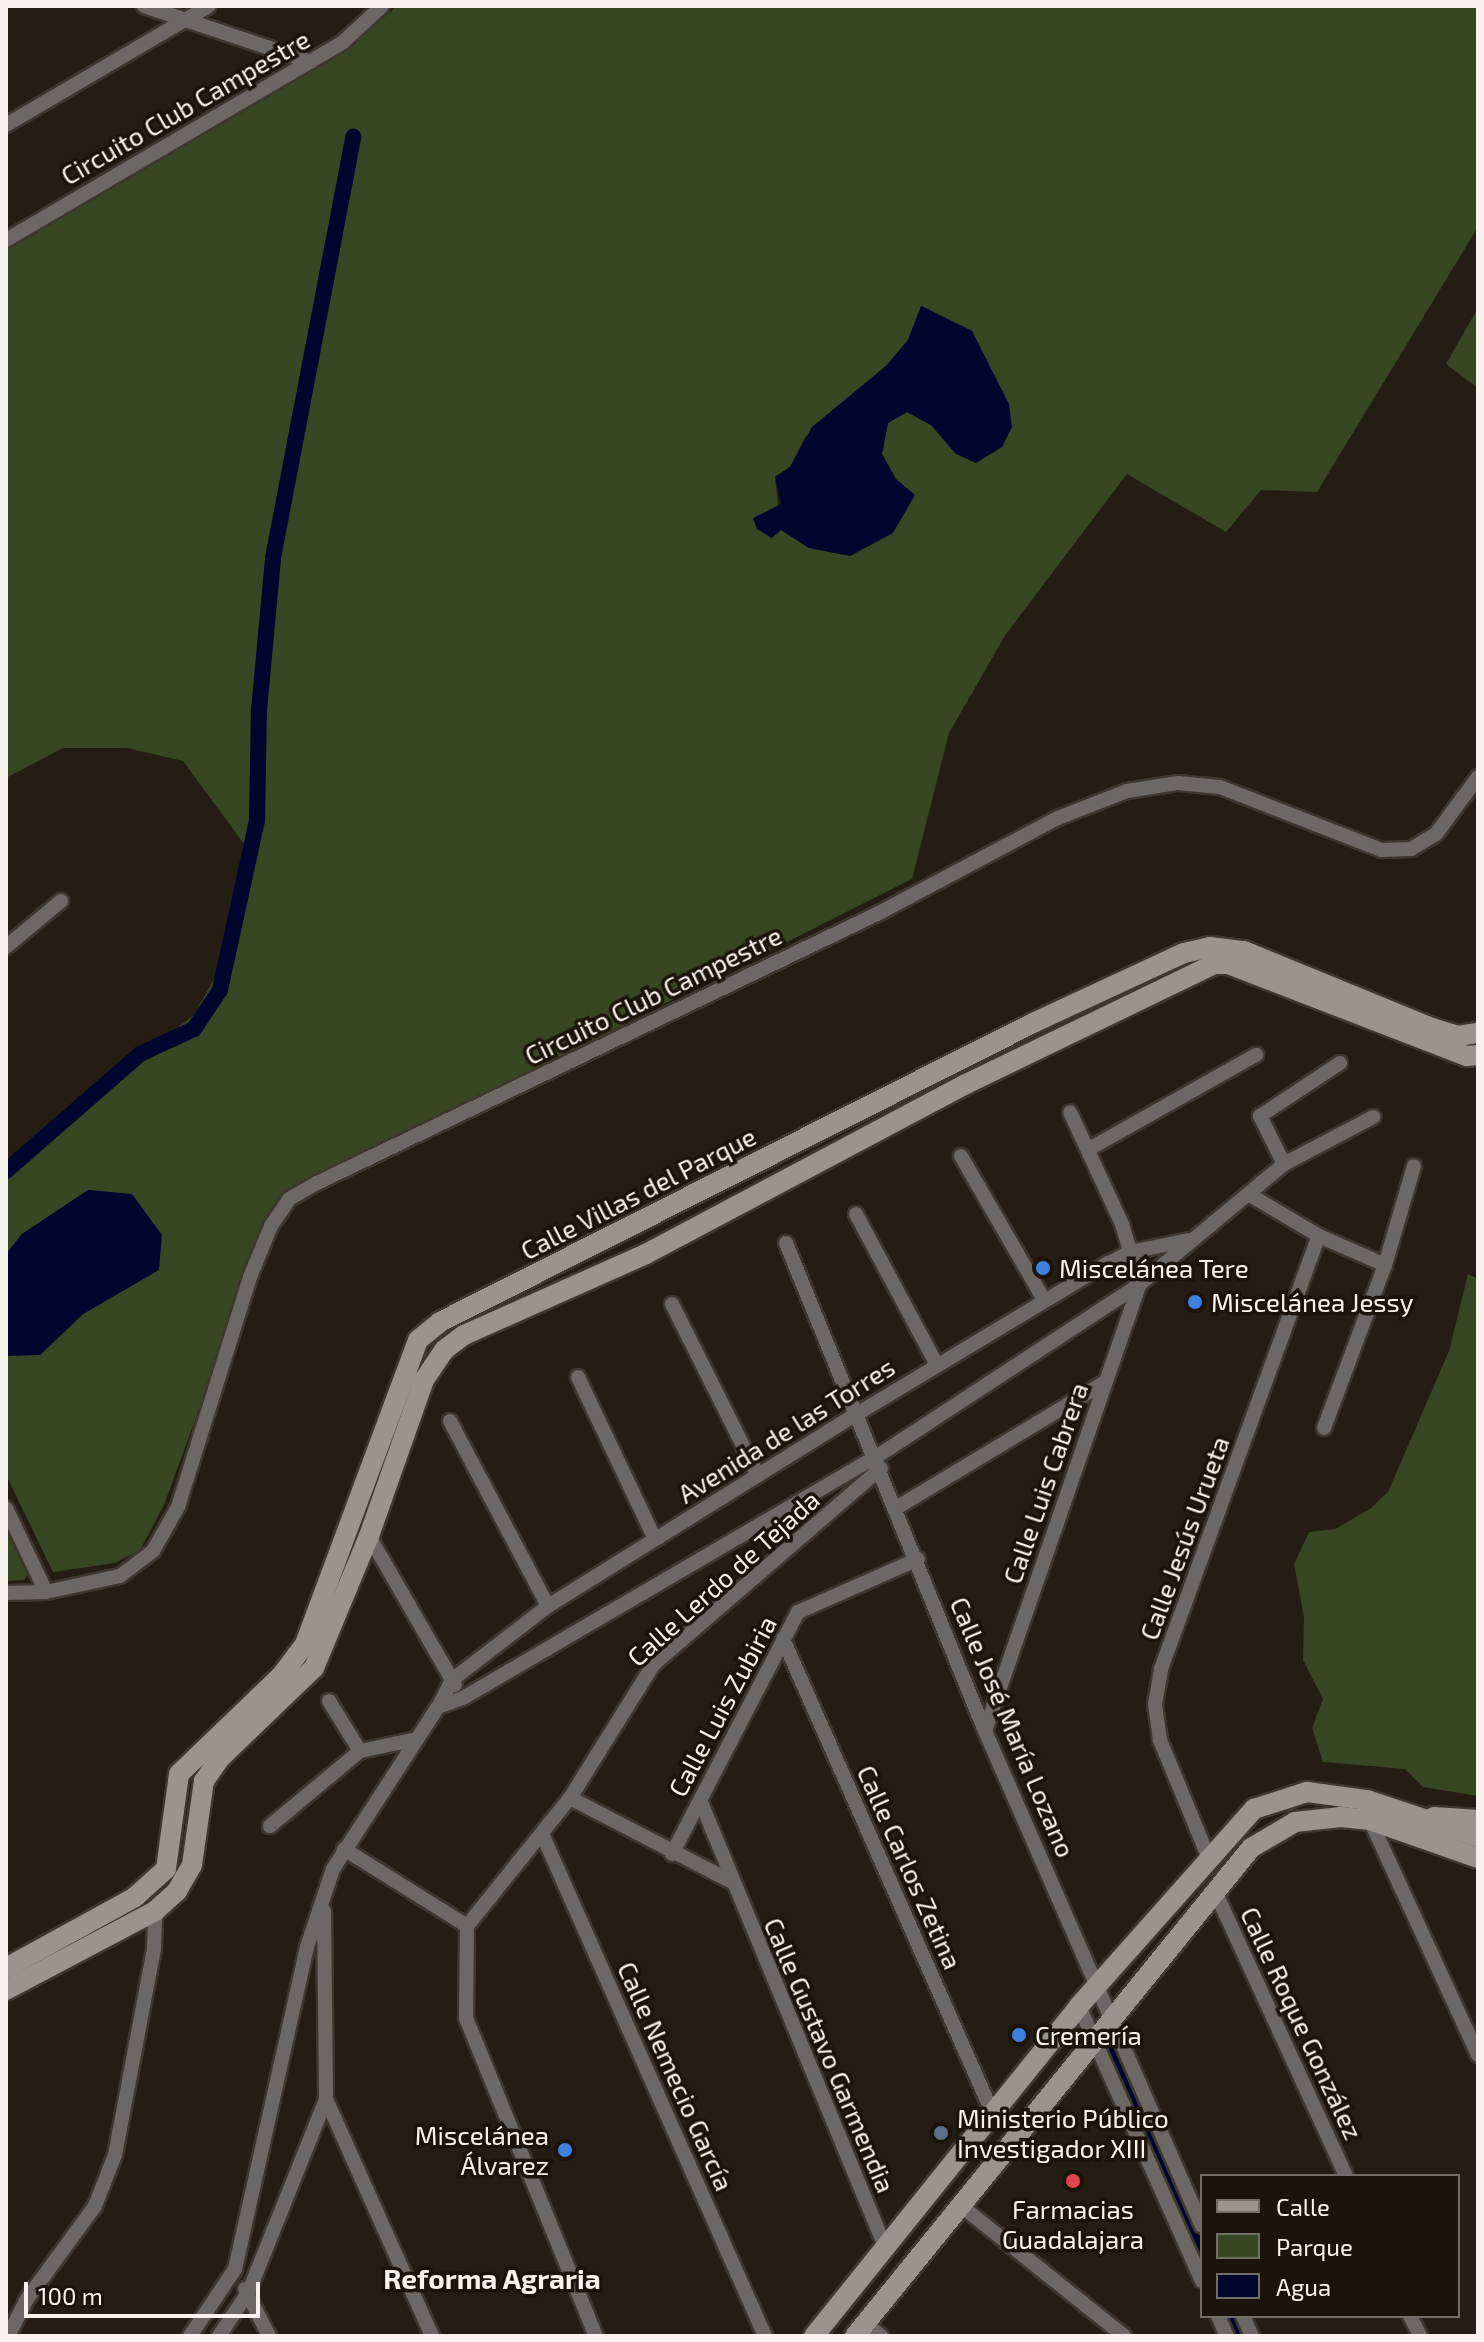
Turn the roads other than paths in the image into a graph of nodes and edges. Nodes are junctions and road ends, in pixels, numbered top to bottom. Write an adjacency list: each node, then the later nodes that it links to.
1 (144, 6): 4 (street)
2 (209, 6): 4 (street)
3 (382, 6): 5 (street, Circuito Club Campestre)
4 (185, 21): 5 (street); 6 (street)
5 (311, 62): 7 (street, Circuito Club Campestre)
6 (6, 125)
7 (6, 240)
8 (1478, 777): 44 (street, Circuito Club Campestre)
9 (61, 901): 10 (street)
10 (6, 947)
11 (1478, 1033): 74 (main road, Calle Villas del Parque)
12 (1256, 1055): 17 (street)
13 (1478, 1055): 41 (main road, Calle Villas del Parque)
14 (1340, 1063): 19 (street)
15 (1070, 1112): 17 (street)
16 (1373, 1117): 19 (street, Avenida de las Torres)
17 (1089, 1149): 26 (street)
18 (961, 1156): 29 (street)
19 (1284, 1164): 21 (street, Avenida de las Torres)
20 (1414, 1166): 27 (street)
21 (1250, 1195): 23 (street); 24 (street, Avenida de las Torres)
22 (856, 1214): 31 (street)
23 (1319, 1236): 27 (street); 66 (street, Calle Jesús Urueta)
24 (1189, 1240): 26 (street, Avenida de las Torres); 28 (street, Avenida de las Torres)
25 (786, 1243): 34 (street, Calle José María Lozano)
26 (1131, 1252): 28 (street); 29 (street, Avenida de las Torres)
27 (1385, 1265): 36 (street)
28 (1140, 1284): 33 (street, Calle Luis Cabrera); 37 (street, Avenida de las Torres)
29 (1044, 1300): 31 (street, Avenida de las Torres)
30 (672, 1304): 38 (street)
31 (937, 1365): 34 (street, Avenida de las Torres)
32 (578, 1377): 42 (street)
33 (1105, 1382): 39 (street); 52 (street, Calle Luis Cabrera)
34 (858, 1413): 37 (street, Calle José María Lozano); 38 (street, Avenida de las Torres)
35 (450, 1421): 46 (street)
36 (1324, 1428)
37 (878, 1462): 39 (street, Calle José María Lozano); 49 (street, Avenida de las Torres); 55 (street, Calle Lerdo de Tejada)
38 (758, 1476): 42 (street, Avenida de las Torres)
39 (898, 1507): 43 (street, Calle José María Lozano)
40 (6, 1508): 44 (street)
41 (369, 1536): 48 (street); 72 (main road, Calle Villas del Parque)
42 (655, 1539): 46 (street, Avenida de las Torres)
43 (918, 1559): 47 (street, Calle Luis Zubiria); 52 (street, Calle José María Lozano)
44 (46, 1592): 45 (street, Circuito Club Campestre)
45 (6, 1593)
46 (548, 1606): 48 (street, Avenida de las Torres)
47 (783, 1639): 56 (street, Calle Luis Zubiria); 82 (street, Calle Carlos Zetina)
48 (452, 1680): 49 (street); 51 (street, Avenida de las Torres)
49 (463, 1698): 51 (street, Avenida de las Torres)
50 (329, 1701): 54 (street)
51 (438, 1707): 53 (street, Avenida de las Torres)
52 (985, 1731): 75 (street, Calle José María Lozano)
53 (417, 1739): 54 (street); 63 (street, Avenida de las Torres)
54 (360, 1751): 60 (street)
55 (570, 1798): 61 (street, Calle Lerdo de Tejada); 65 (street)
56 (700, 1800): 65 (street, Calle Luis Zubiria); 69 (street, Calle Gustavo Garmendia)
57 (1370, 1820): 64 (main road); 70 (main road); 80 (street)
58 (1418, 1820): 59 (main road); 62 (main road); 66 (main road)
59 (1478, 1820)
60 (270, 1826)
61 (543, 1836): 73 (street, Calle Lerdo de Tejada); 100 (street, Calle Nemecio García)
62 (1478, 1837)
63 (344, 1849): 71 (street, Avenida de las Torres); 73 (street)
64 (1448, 1852): 67 (main road); 68 (main road)
65 (672, 1854): 69 (street)
66 (1208, 1856): 75 (main road)
67 (1478, 1858)
68 (1478, 1870)
69 (730, 1881): 86 (street, Calle Gustavo Garmendia)
70 (1214, 1889): 78 (main road); 83 (street, Calle Roque González)
71 (324, 1899): 81 (street); 88 (street, Avenida de las Torres)
72 (155, 1911): 76 (main road, Calle Villas del Parque); 90 (street)
73 (467, 1926): 99 (street)
74 (6, 1968)
75 (1096, 1986): 77 (main road); 78 (street, Calle José María Lozano)
76 (6, 1990)
77 (1079, 2006): 79 (street); 82 (main road)
78 (1110, 2018): 79 (main road); 85 (street, Calle José María Lozano)
79 (1093, 2039): 84 (main road); 87 (street)
80 (1478, 2054)
81 (326, 2099): 89 (street); 98 (street)
82 (993, 2114): 86 (main road)
83 (1345, 2174)
84 (960, 2205): 93 (main road); 102 (street)
85 (1200, 2221)
86 (885, 2247): 101 (main road)
87 (1200, 2277)
88 (230, 2283): 89 (street); 95 (street)
89 (249, 2291): 96 (street); 97 (street)
90 (27, 2299): 91 (street); 94 (street)
91 (6, 2314)
92 (1411, 2318): 103 (street)
93 (867, 2332)
94 (7, 2336)
95 (190, 2336)
96 (219, 2336)
97 (269, 2336)
98 (432, 2336)
99 (596, 2336)
100 (765, 2336)
101 (814, 2336)
102 (1124, 2336)
103 (1420, 2336)

